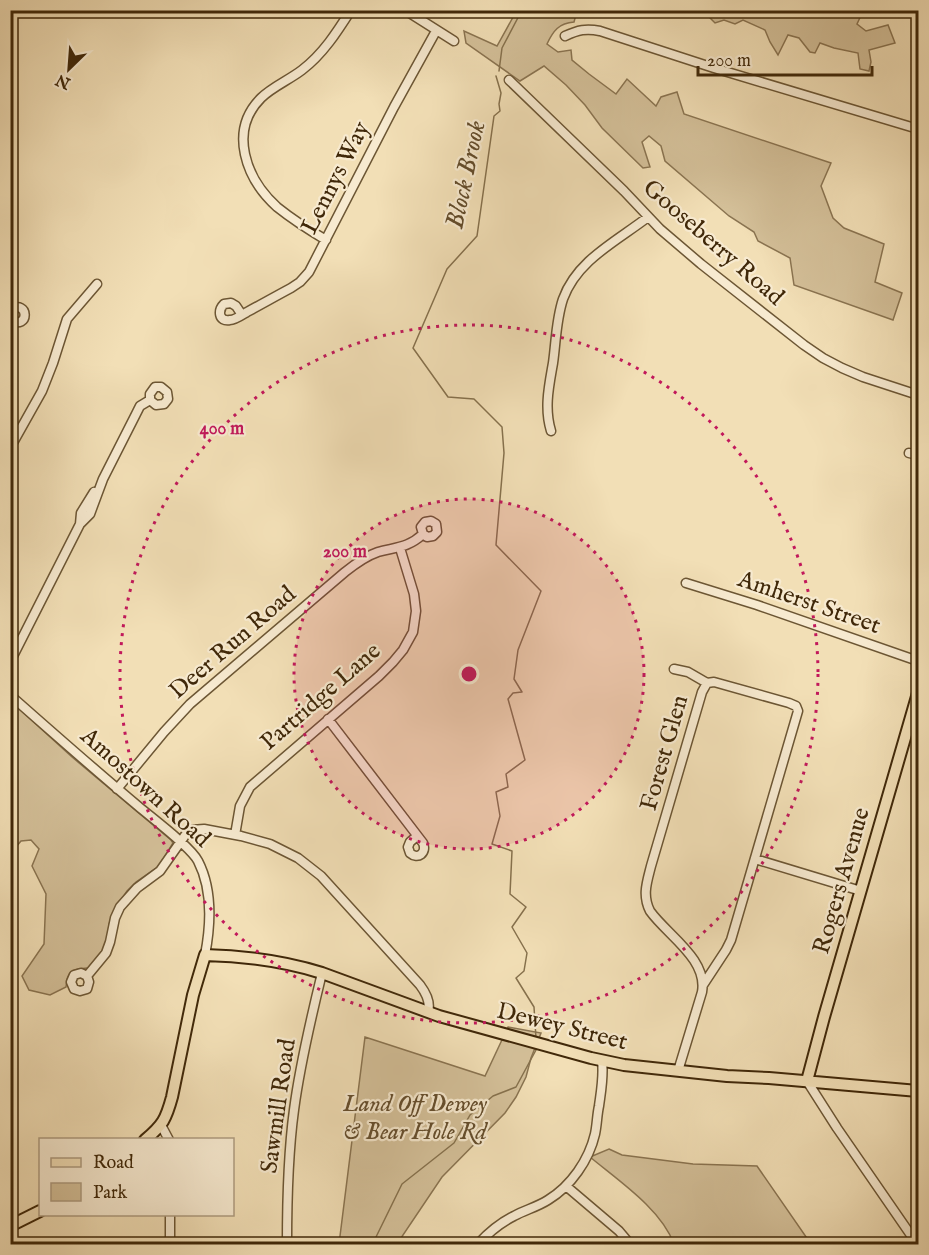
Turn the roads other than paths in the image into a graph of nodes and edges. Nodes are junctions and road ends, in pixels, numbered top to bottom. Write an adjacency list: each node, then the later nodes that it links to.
1 (351, 10): 9 (street)
2 (405, 10): 3 (street)
3 (436, 31): 5 (street); 9 (street, Lennys Way)
4 (565, 36): 7 (street)
5 (454, 41)
6 (509, 80): 8 (street, Gooseberry Road)
7 (918, 129)
8 (648, 217): 14 (street, Gooseberry Road); 16 (street)
9 (326, 240): 12 (street, Lennys Way)
10 (97, 284): 17 (street)
11 (10, 310): 13 (street)
12 (242, 315)
13 (11, 320)
14 (918, 395)
15 (150, 400): 24 (street)
16 (551, 431)
17 (10, 448)
18 (909, 453): 19 (street)
19 (918, 455)
20 (423, 534): 21 (street, Deer Run Road)
21 (400, 548): 29 (street, Partridge Lane); 30 (street, Deer Run Road)
22 (686, 583): 23 (street, Amherst Street)
23 (918, 661)
24 (10, 662)
25 (674, 669): 26 (street)
26 (707, 683): 34 (street, Forest Glen); 39 (street, Forest Glen)
27 (918, 693): 35 (main road, Rogers Avenue)
28 (10, 695): 30 (street, Amostown Road)
29 (328, 719): 31 (street, Partridge Lane); 32 (street)
30 (117, 789): 33 (street, Amostown Road)
31 (235, 835): 33 (street); 40 (street)
32 (417, 836)
33 (180, 842): 36 (street, Amostown Road); 38 (street)
34 (755, 860): 35 (street); 39 (street, Forest Glen)
35 (861, 891): 43 (main road, Rogers Avenue)
36 (205, 955): 37 (main road, Dewey Street); 45 (main road, Amostown Road)
37 (322, 973): 40 (main road, Dewey Street); 53 (street, Sawmill Road)
38 (87, 976)
39 (703, 985): 42 (street, Forest Glen)
40 (428, 1012): 41 (main road, Dewey Street)
41 (602, 1060): 42 (main road, Dewey Street); 48 (street)
42 (678, 1071): 43 (main road, Dewey Street)
43 (807, 1081): 44 (main road, Dewey Street); 56 (street)
44 (918, 1091)
45 (160, 1125): 46 (main road); 47 (street)
46 (147, 1138)
47 (168, 1138)
48 (566, 1186): 54 (street); 55 (street)
49 (39, 1212): 51 (main road)
50 (170, 1216): 52 (street)
51 (10, 1226)
52 (170, 1245)
53 (287, 1245)
54 (478, 1245)
55 (630, 1245)
56 (916, 1245)

